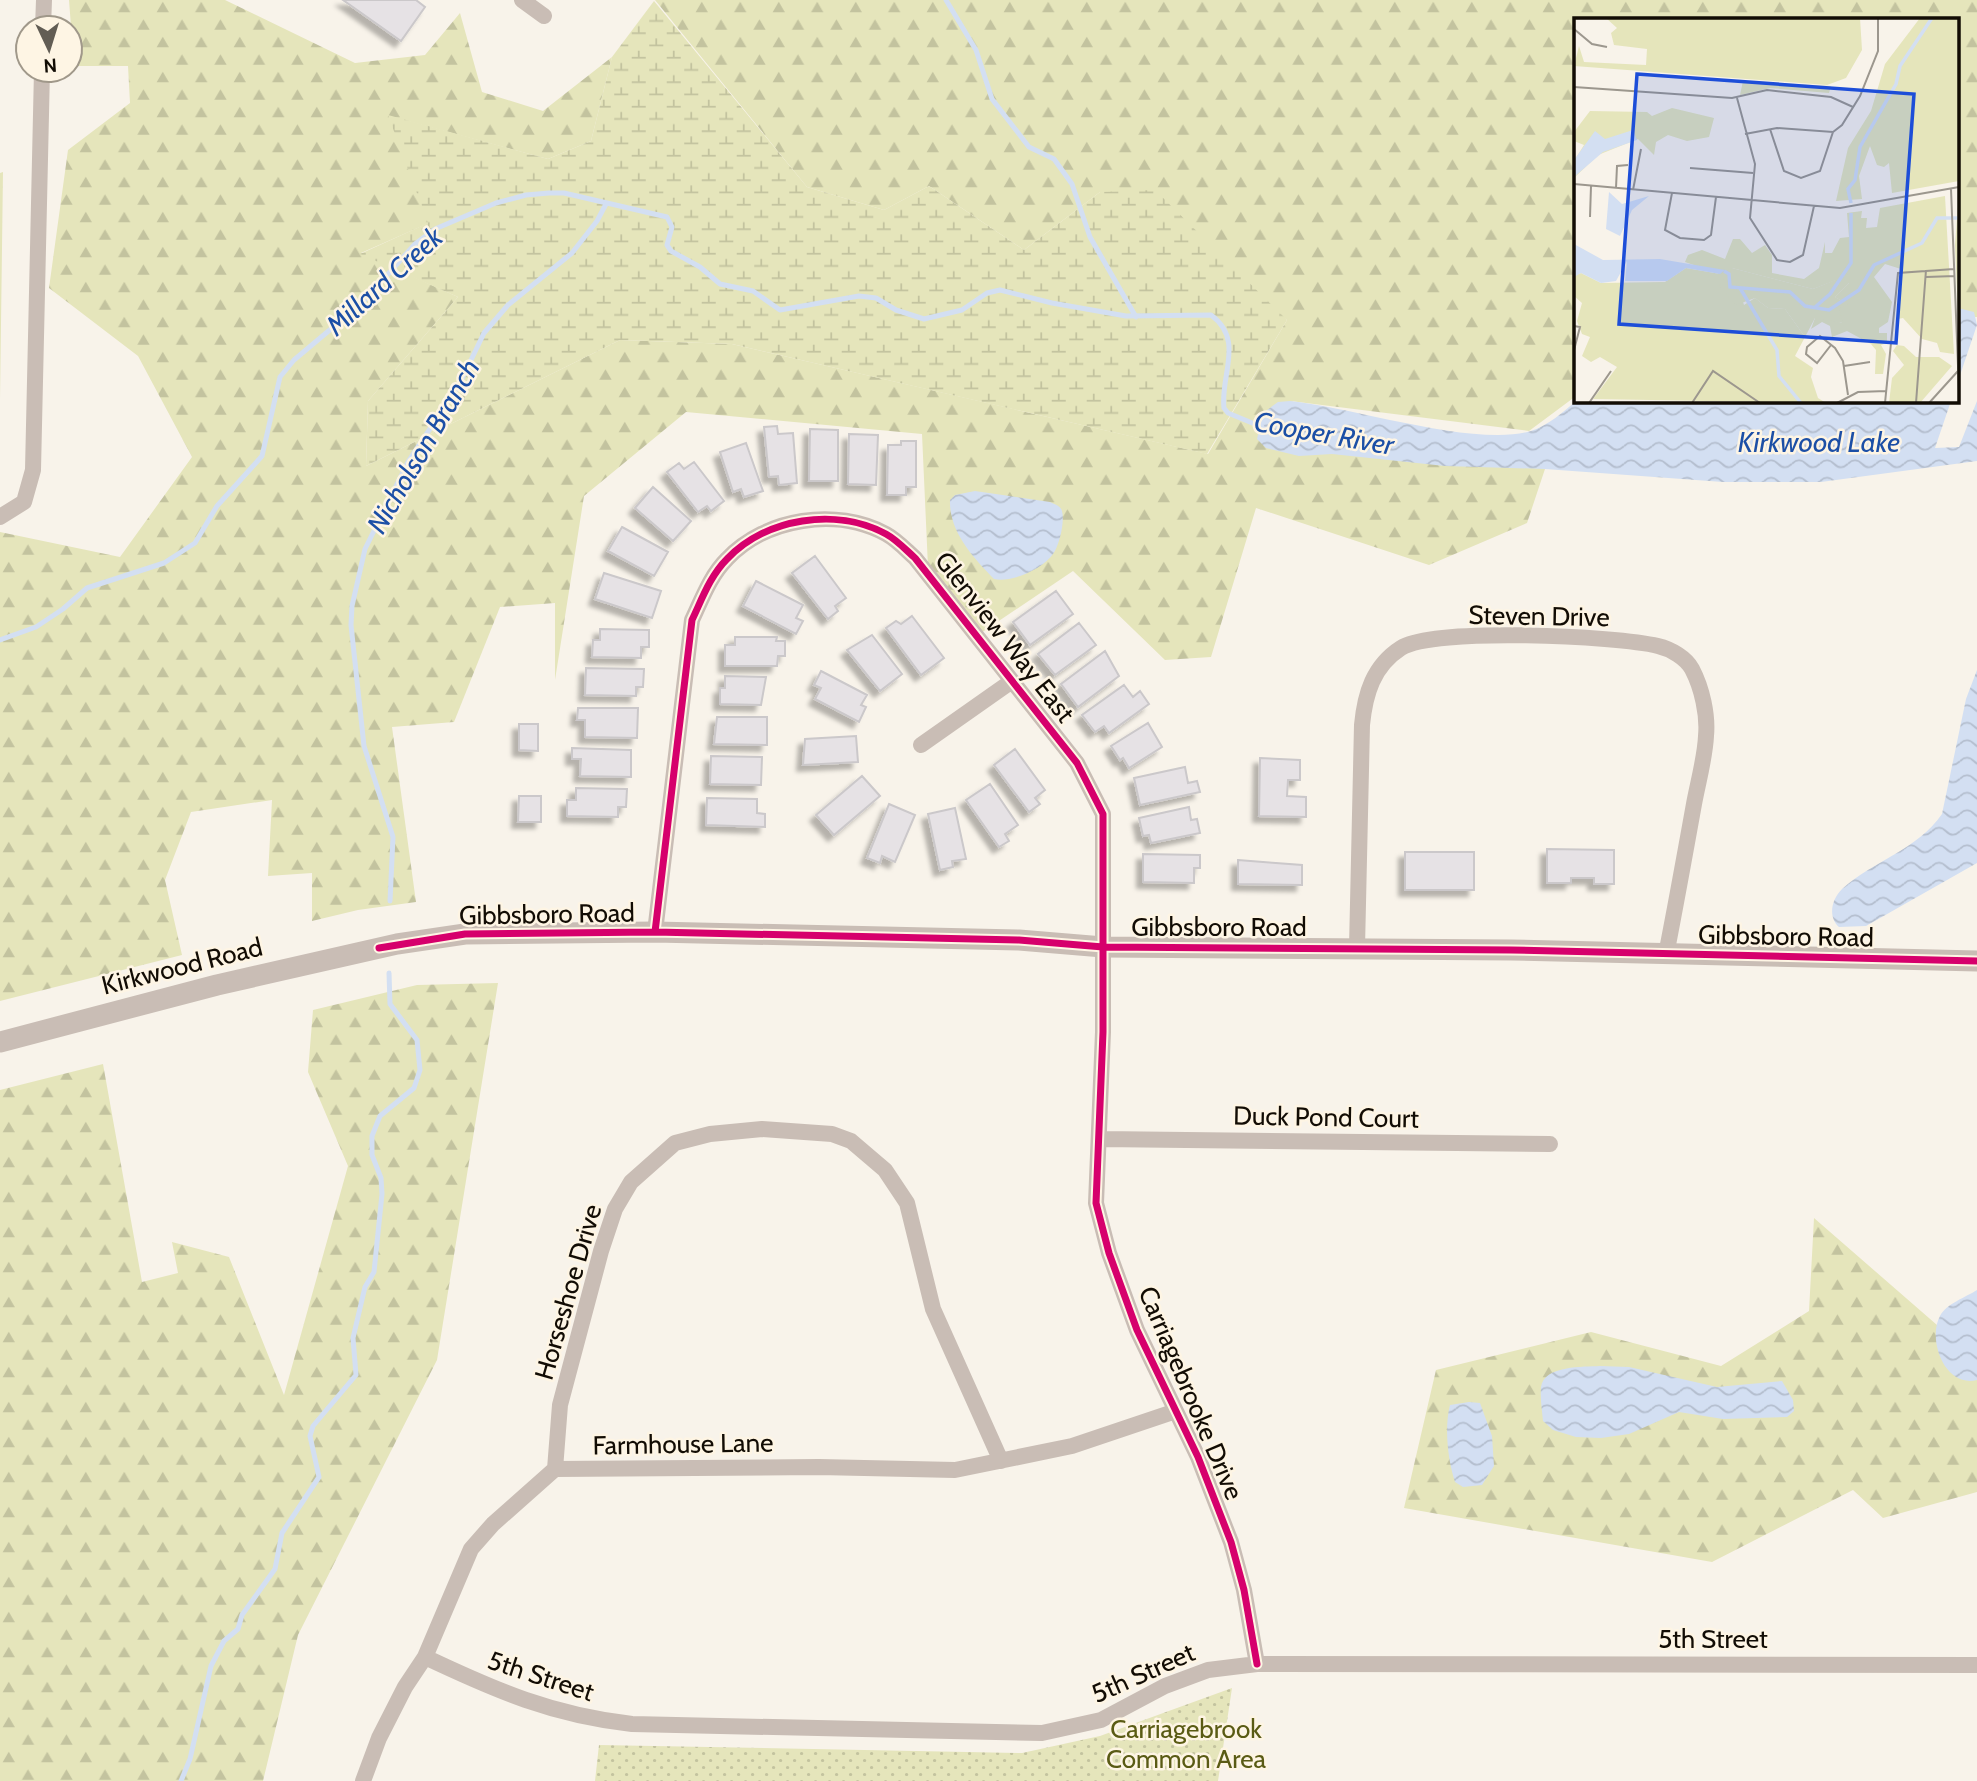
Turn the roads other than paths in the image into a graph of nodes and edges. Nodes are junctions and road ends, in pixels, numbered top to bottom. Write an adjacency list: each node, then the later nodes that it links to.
1 (522, 0): 2 (street)
2 (544, 16)
3 (43, 84): 4 (street)
4 (0, 517)
5 (1012, 681): 6 (street); 7 (street, Glenview Way East); 8 (street, Glenview Way East)
6 (921, 745)
7 (655, 932): 8 (street, Gibbsboro Road); 9 (street, Gibbsboro Road)
8 (1103, 947): 10 (street, Gibbsboro Road); 14 (street, Glenview Way East)
9 (379, 948): 13 (street, Kirkwood Road)
10 (1357, 948): 11 (street, Gibbsboro Road); 11 (street, Steven Drive)
11 (1667, 955): 12 (street, Gibbsboro Road)
12 (1977, 961)
13 (0, 1042)
14 (1101, 1139): 15 (street, Duck Pond Court); 16 (street, Carriagebrooke Drive)
15 (1550, 1144)
16 (1176, 1411): 17 (street, Farmhouse Lane); 20 (street, Carriagebrooke Drive)
17 (1001, 1461): 18 (street, Farmhouse Lane); 18 (street, Horseshoe Drive)
18 (555, 1469): 19 (street, Farmhouse Lane)
19 (425, 1657): 20 (street, 5th Street); 22 (street, Farmhouse Lane)
20 (1257, 1664): 21 (street, 5th Street)
21 (1977, 1665)
22 (363, 1781)

